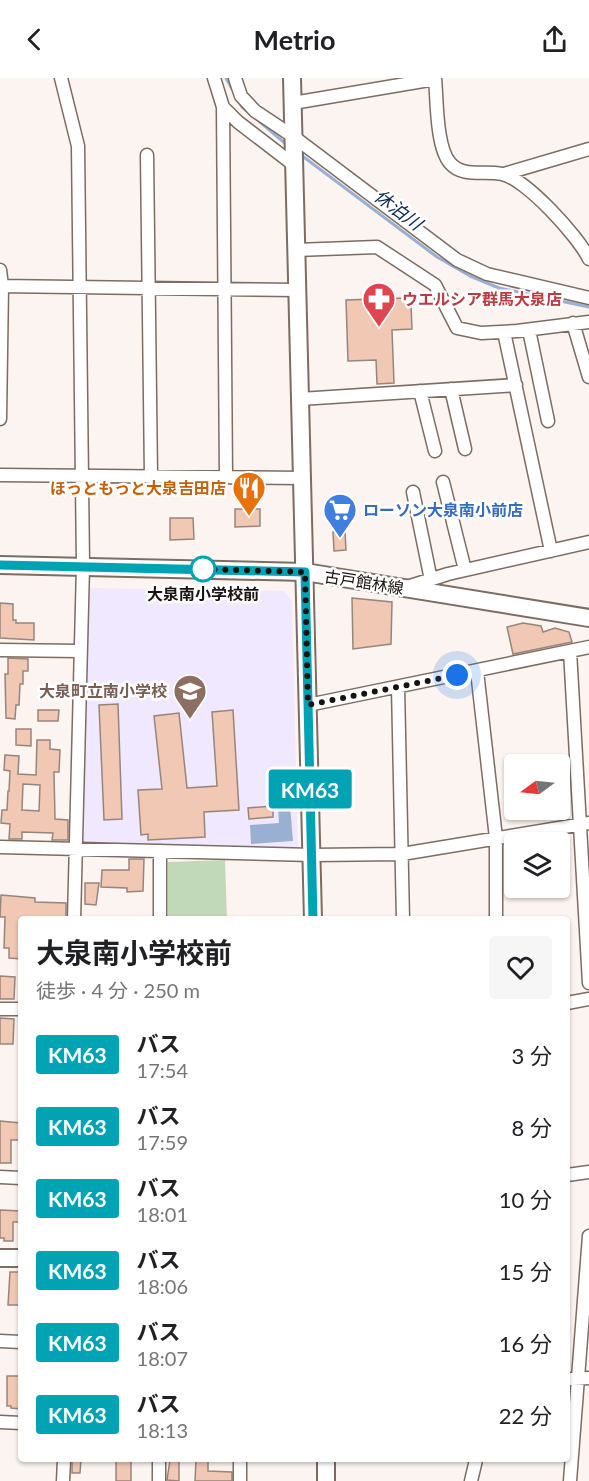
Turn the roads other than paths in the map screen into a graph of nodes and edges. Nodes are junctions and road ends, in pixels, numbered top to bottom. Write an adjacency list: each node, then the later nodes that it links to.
1 (61, 78): 16 (street)
2 (214, 78): 7 (street)
3 (235, 78): 9 (street)
4 (292, 78): 6 (street)
5 (435, 79): 6 (street); 11 (street)
6 (293, 103): 9 (street)
7 (224, 107): 9 (street); 18 (street)
8 (589, 149): 11 (street)
9 (294, 151): 12 (street); 20 (street)
10 (147, 155): 17 (street)
11 (504, 174): 13 (street)
12 (296, 250): 19 (street); 24 (street)
13 (589, 259)
14 (0, 270): 15 (street)
15 (1, 286): 16 (street); 30 (street)
16 (79, 287): 17 (street); 35 (street)
17 (148, 288): 18 (street); 36 (street)
18 (225, 289): 19 (street); 37 (street)
19 (298, 290): 29 (street)
20 (589, 298)
21 (589, 322): 22 (street)
22 (573, 323): 23 (street); 25 (street)
23 (529, 330): 24 (street); 31 (street)
24 (504, 332): 26 (street)
25 (589, 377)
26 (516, 385): 27 (street); 42 (street)
27 (452, 389): 28 (street); 32 (street)
28 (420, 391): 29 (street); 33 (street)
29 (300, 399): 38 (street)
30 (0, 419)
31 (548, 421)
32 (465, 449)
33 (435, 451)
34 (0, 475): 35 (street)
35 (83, 477): 36 (street); 44 (street)
36 (150, 477): 37 (street)
37 (226, 477): 38 (street)
38 (303, 478): 46 (street)
39 (443, 482): 45 (street)
40 (413, 492): 47 (street)
41 (589, 542): 42 (street)
42 (551, 551): 45 (street)
43 (0, 565): 44 (street)
44 (83, 566): 46 (street); 52 (street)
45 (465, 570): 47 (street)
46 (305, 572): 48 (street, 古戸館林線); 56 (street, 古戸館林線)
47 (431, 580): 48 (street)
48 (403, 589): 49 (street, 古戸館林線)
49 (589, 618)
50 (589, 647): 53 (street)
51 (0, 650): 52 (street)
52 (80, 651): 60 (street)
53 (570, 651): 54 (street); 57 (street)
54 (477, 670): 55 (street); 58 (street)
55 (398, 687): 56 (street); 62 (street)
56 (308, 705): 63 (street, 古戸館林線)
57 (584, 823): 58 (street); 69 (street)
58 (496, 838): 62 (street); 68 (street)
59 (0, 847): 60 (street)
60 (76, 848): 61 (street); 64 (street)
61 (160, 851): 63 (street); 65 (street)
62 (402, 854): 63 (street); 67 (street)
63 (312, 855): 66 (street, 古戸館林線)
64 (75, 916)
65 (160, 916)
66 (313, 916)
67 (403, 916)
68 (496, 916)
69 (589, 983)
70 (589, 999): 71 (street)
71 (570, 1002)
72 (0, 1009): 73 (street)
73 (18, 1009)
74 (589, 1172): 75 (street)
75 (570, 1175)
76 (0, 1177): 77 (street)
77 (18, 1178)
78 (589, 1236): 81 (street)
79 (0, 1258): 80 (street)
80 (18, 1258)
81 (587, 1303): 84 (street)
82 (0, 1341): 83 (street)
83 (18, 1342)
84 (578, 1379): 97 (street)
85 (0, 1422): 86 (street)
86 (18, 1423)
87 (64, 1462): 92 (street)
88 (159, 1462): 93 (street)
89 (240, 1462): 94 (street)
90 (326, 1462): 95 (street)
91 (476, 1462): 96 (street)
92 (63, 1481)
93 (159, 1481)
94 (240, 1481)
95 (326, 1481)
96 (471, 1481)
97 (570, 1481)

